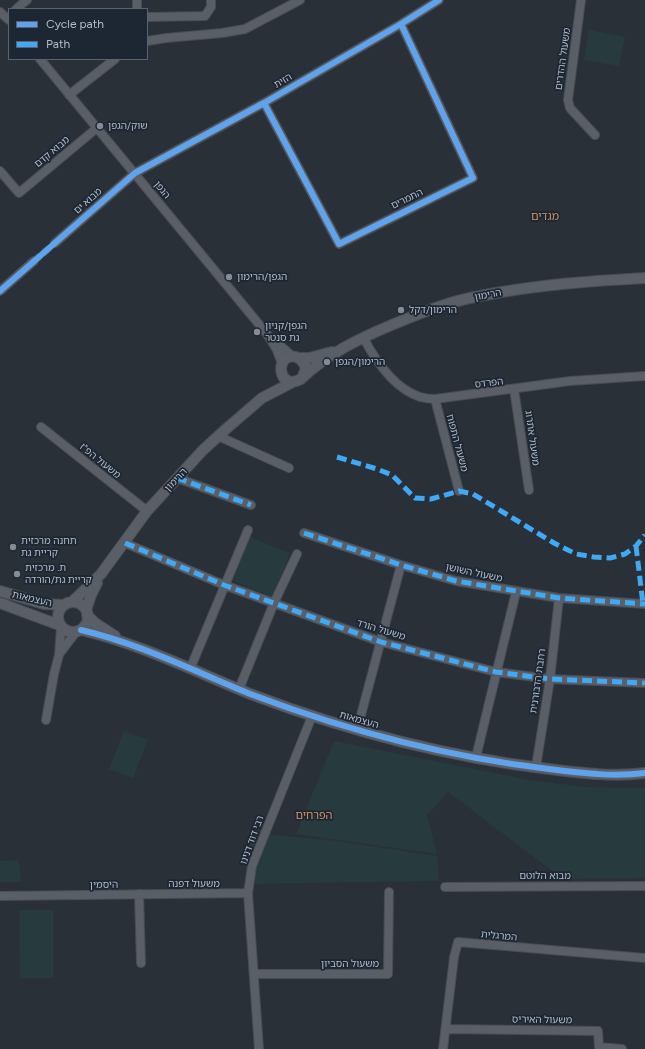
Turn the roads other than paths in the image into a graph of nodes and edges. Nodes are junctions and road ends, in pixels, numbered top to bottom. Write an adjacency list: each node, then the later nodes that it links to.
1 (27, 0): 6 (street)
2 (211, 0): 7 (street)
3 (300, 0): 9 (street)
4 (438, 0): 8 (street, הזית)
5 (581, 0): 15 (street, משעול ההדרים)
6 (17, 8)
7 (148, 17)
8 (401, 24): 13 (street, הזית); 13 (street, התמרים)
9 (148, 41)
10 (41, 60): 12 (street, הגפן)
11 (114, 60): 12 (street)
12 (69, 95): 14 (street, הגפן)
13 (264, 104): 17 (street, הזית)
14 (98, 128): 16 (street, מבוא קדם); 17 (street, הגפן)
15 (595, 135)
16 (0, 171)
17 (135, 173): 18 (street, מבוא ים); 22 (street, הגפן)
18 (55, 243)
19 (34, 261): 21 (street)
20 (645, 278): 23 (street, הרימון)
21 (0, 291)
22 (268, 334): 25 (street, הגפן); 26 (street, הגפן)
23 (363, 337): 24 (street, הרימון); 32 (street, הפרדס)
24 (340, 349): 25 (street, הרימון); 27 (street, הרימון)
25 (296, 358): 26 (street); 27 (street)
26 (281, 368): 29 (street); 31 (street, הרימון)
27 (303, 376): 29 (street)
28 (645, 376): 30 (street, הפרדס)
29 (293, 382): 31 (street, הרימון)
30 (514, 390): 32 (street, הפרדס); 37 (street, משעול אתרוג)
31 (262, 398): 34 (street, הרימון)
32 (435, 399): 38 (street, משעול התפוח)
33 (41, 427): 40 (street, משעול הפ"ז)
34 (218, 436): 35 (street); 36 (street, הרימון)
35 (289, 468)
36 (177, 478): 39 (street); 40 (street, הרימון)
37 (529, 490)
38 (459, 491)
39 (252, 505)
40 (147, 511): 43 (street, הרימון)
41 (248, 530): 47 (street)
42 (304, 533): 45 (street, משעול השושן)
43 (125, 542): 46 (street, הרימון); 47 (street, משעול הורד)
44 (297, 554): 51 (street)
45 (401, 566): 49 (street, משעול השושן); 58 (street)
46 (101, 574): 53 (street, הרימון); 55 (street, הרימון)
47 (224, 585): 51 (street, משעול הורד); 61 (street)
48 (0, 591): 53 (street, העצמאות)
49 (516, 592): 50 (street, משעול השושן); 62 (street)
50 (559, 598): 54 (street, משעול השושן); 63 (street, רחבת הדבורנית)
51 (274, 603): 58 (street, משעול הורד); 65 (street)
52 (0, 604): 56 (street, העצמאות)
53 (68, 604): 55 (street); 56 (street)
54 (644, 606)
55 (87, 612): 57 (street); 59 (street, העצמאות)
56 (60, 626): 57 (street); 60 (street)
57 (78, 631): 59 (street, העצמאות); 60 (street)
58 (381, 642): 62 (street, משעול הורד); 68 (street)
59 (129, 644): 61 (street, העצמאות)
60 (59, 655): 67 (street)
61 (190, 669): 65 (street, העצמאות)
62 (496, 672): 63 (street, משעול הורד); 69 (street)
63 (550, 680): 64 (street, משעול הורד); 70 (street, רחבת הדבורנית)
64 (645, 683)
65 (239, 689): 66 (street, העצמאות)
66 (312, 716): 68 (street, העצמאות); 75 (street, רבי דוד דנינו)
67 (46, 720)
68 (357, 730): 69 (street, העצמאות)
69 (476, 757): 70 (street, העצמאות)
70 (536, 767): 71 (street, העצמאות)
71 (645, 773)
72 (645, 886): 73 (street, מבוא הלוטם)
73 (445, 887)
74 (389, 892): 80 (street, משעול הסביון)
75 (248, 893): 76 (street, משעול דפנה); 80 (street, רבי דוד דנינו)
76 (139, 894): 77 (street, היסמין); 79 (street)
77 (0, 896)
78 (645, 958): 81 (street, המרגלית)
79 (141, 963)
80 (254, 974): 82 (street, רבי דוד דנינו)
81 (446, 1029): 83 (street, המרגלית); 84 (street, משעול האיריס)
82 (259, 1049)
83 (443, 1049)
84 (622, 1049)

